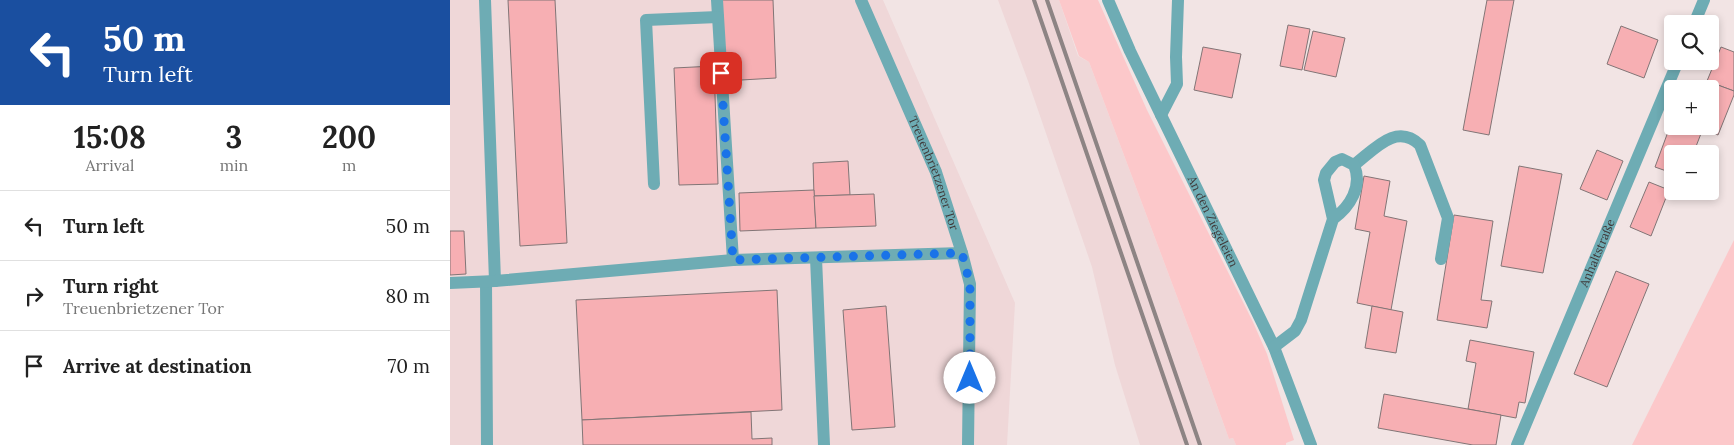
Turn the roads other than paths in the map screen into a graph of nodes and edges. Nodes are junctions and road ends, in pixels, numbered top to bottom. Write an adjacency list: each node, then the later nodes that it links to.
1 (485, 0): 18 (street)
2 (717, 0): 8 (street)
3 (861, 0): 14 (street, Treuenbrietzener Tor)
4 (1108, 0): 10 (street, An den Ziegeleien)
5 (1178, 0): 10 (street)
6 (1704, 0): 7 (street)
7 (1698, 15)
8 (718, 17): 12 (street); 17 (street)
9 (1674, 70): 25 (street, Anhaltstraße)
10 (1160, 115): 20 (street, An den Ziegeleien)
11 (1354, 165): 13 (street); 13 (street); 16 (street)
12 (654, 184)
13 (1333, 219): 20 (street)
14 (962, 253): 15 (street); 23 (street, Treuenbrietzener Tor)
15 (816, 258): 17 (street); 22 (street)
16 (1441, 259)
17 (733, 260): 18 (street)
18 (490, 281): 19 (street); 21 (street)
19 (450, 283)
20 (1274, 347): 24 (street, An den Ziegeleien)
21 (487, 445)
22 (824, 445)
23 (968, 445)
24 (1311, 445)
25 (1516, 445)

